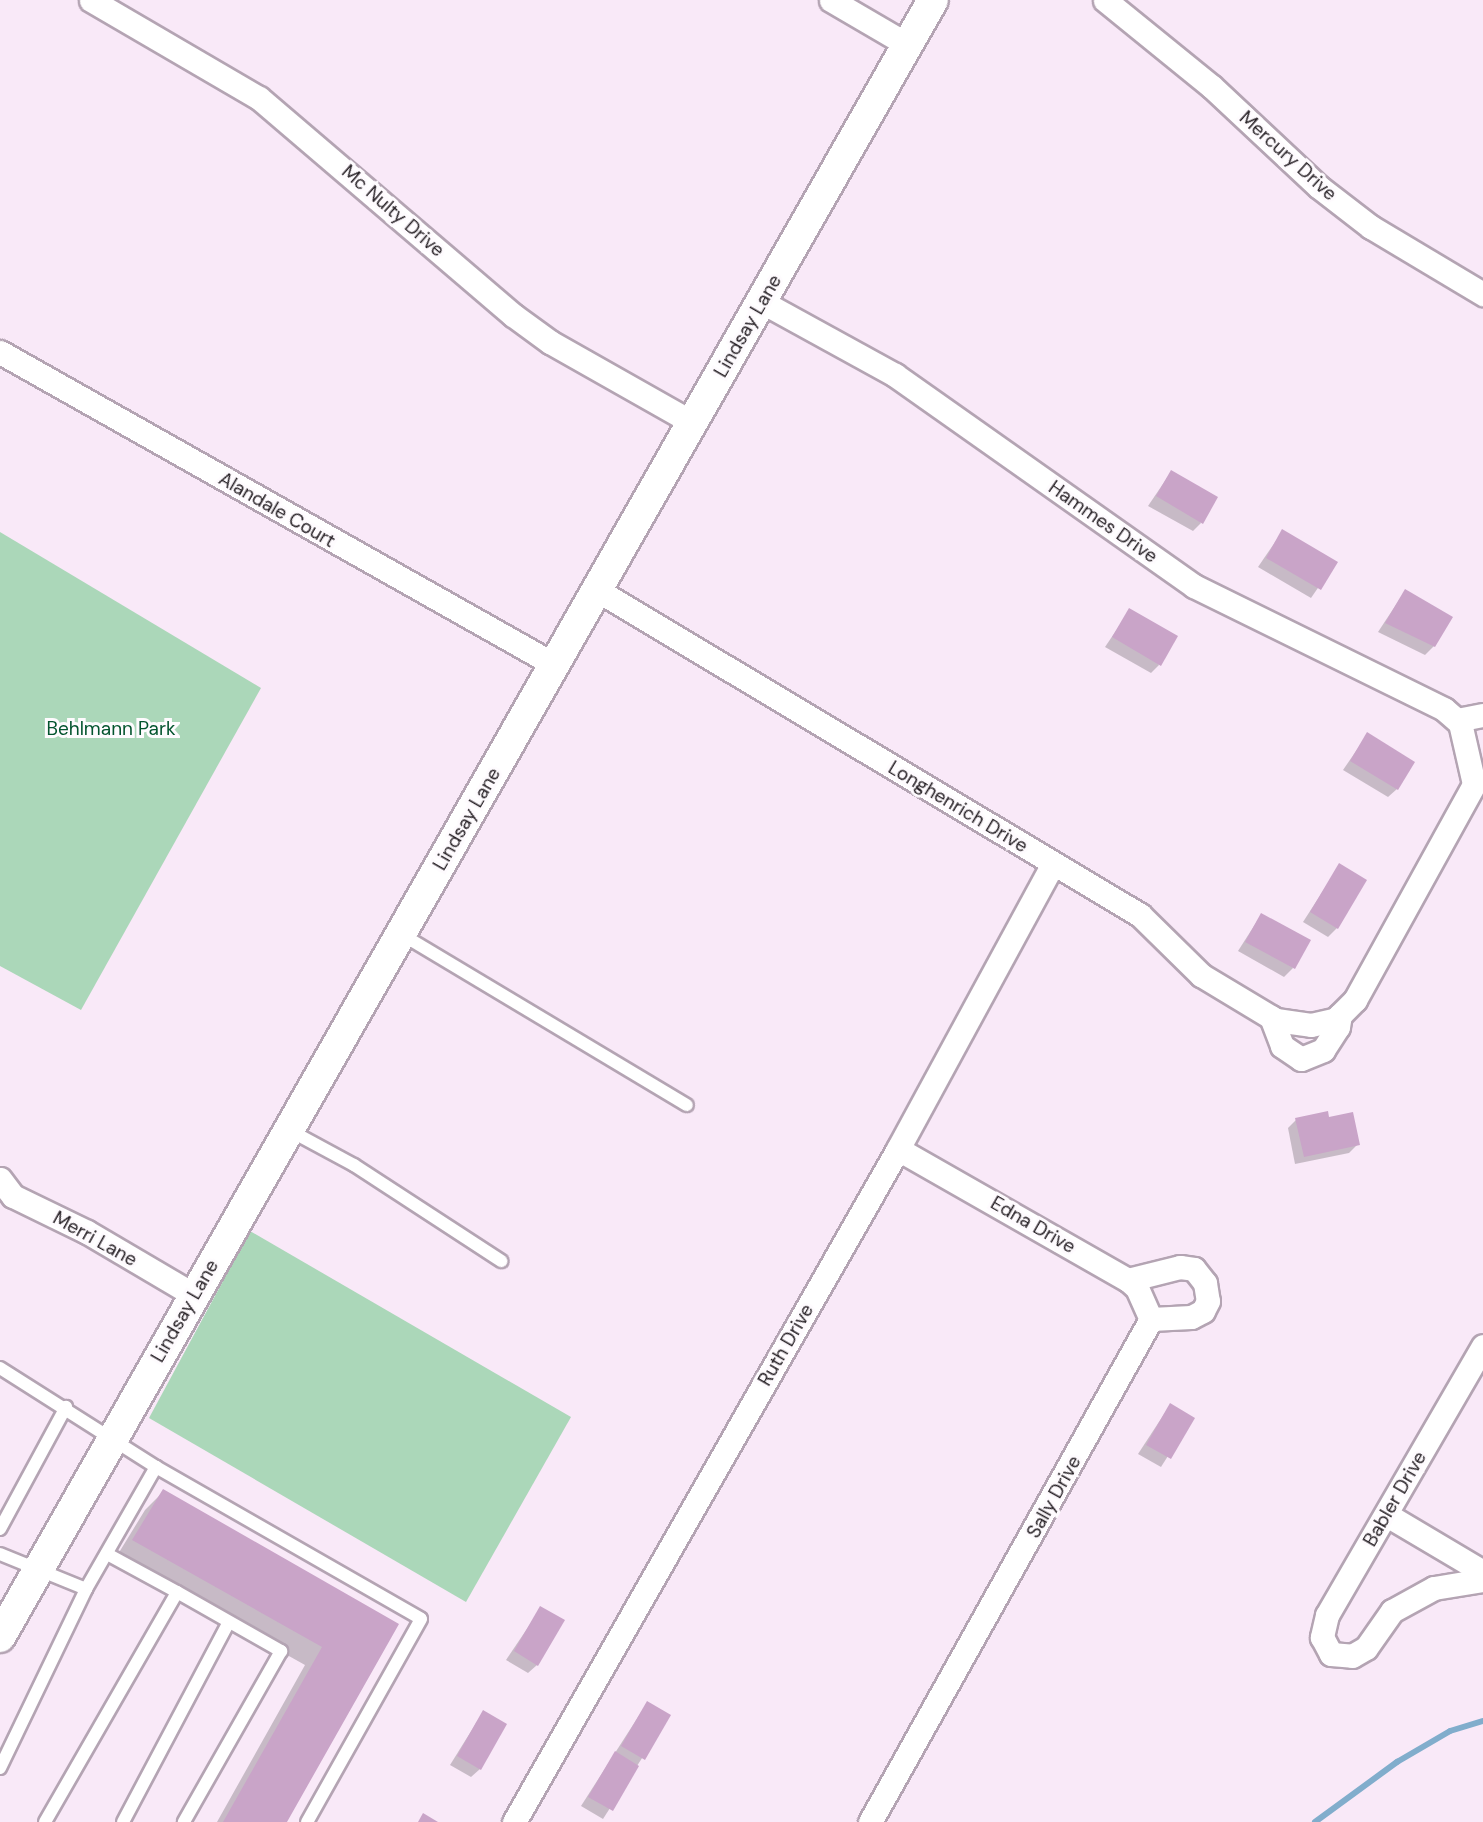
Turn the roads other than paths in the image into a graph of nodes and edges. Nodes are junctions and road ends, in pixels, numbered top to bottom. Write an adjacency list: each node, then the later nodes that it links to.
1 (92, 0): 9 (street, Mc Nulty Drive)
2 (831, 0): 5 (street)
3 (933, 0): 5 (street, Lindsay Lane)
4 (1105, 0): 6 (street, Mercury Drive)
5 (908, 45): 7 (street, Lindsay Lane)
6 (1483, 294)
7 (762, 302): 9 (street, Lindsay Lane); 13 (street, Hammes Drive)
8 (0, 352): 11 (street, Alandale Court)
9 (694, 423): 10 (street, Lindsay Lane)
10 (597, 590): 11 (street, Lindsay Lane); 15 (street, Longhenrich Drive)
11 (555, 665): 16 (street, Lindsay Lane)
12 (1483, 715): 13 (street)
13 (1457, 720): 14 (street)
14 (1478, 775): 17 (street)
15 (1053, 864): 18 (street, Longhenrich Drive); 21 (street, Ruth Drive)
16 (401, 934): 19 (lane); 20 (street, Lindsay Lane)
17 (1340, 1015): 18 (street, Longhenrich Drive); 18 (street)
18 (1271, 1017)
19 (687, 1105)
20 (288, 1130): 23 (lane); 25 (street, Lindsay Lane)
21 (898, 1149): 24 (street, Edna Drive); 48 (street, Ruth Drive)
22 (0, 1179): 25 (street, Merri Lane)
23 (502, 1261)
24 (1128, 1280): 26 (street, Edna Drive); 26 (street)
25 (194, 1295): 30 (street, Lindsay Lane)
26 (1151, 1318): 49 (street, Sally Drive)
27 (1483, 1346): 32 (street, Babler Drive)
28 (0, 1368): 29 (lane)
29 (66, 1407): 30 (lane); 33 (lane)
30 (113, 1438): 31 (lane); 36 (street, Lindsay Lane)
31 (156, 1467): 35 (lane); 47 (lane)
32 (1387, 1515): 37 (street); 38 (street, Babler Drive)
33 (0, 1530)
34 (0, 1554): 36 (lane)
35 (107, 1554): 39 (lane); 40 (lane)
36 (40, 1567): 39 (lane); 42 (street, Lindsay Lane)
37 (1483, 1572)
38 (1483, 1580)
39 (86, 1589): 43 (lane)
40 (177, 1592): 41 (lane); 44 (lane)
41 (229, 1622): 45 (lane); 46 (lane)
42 (0, 1637)
43 (0, 1768)
44 (45, 1822)
45 (123, 1822)
46 (184, 1822)
47 (307, 1822)
48 (514, 1822)
49 (870, 1822)

